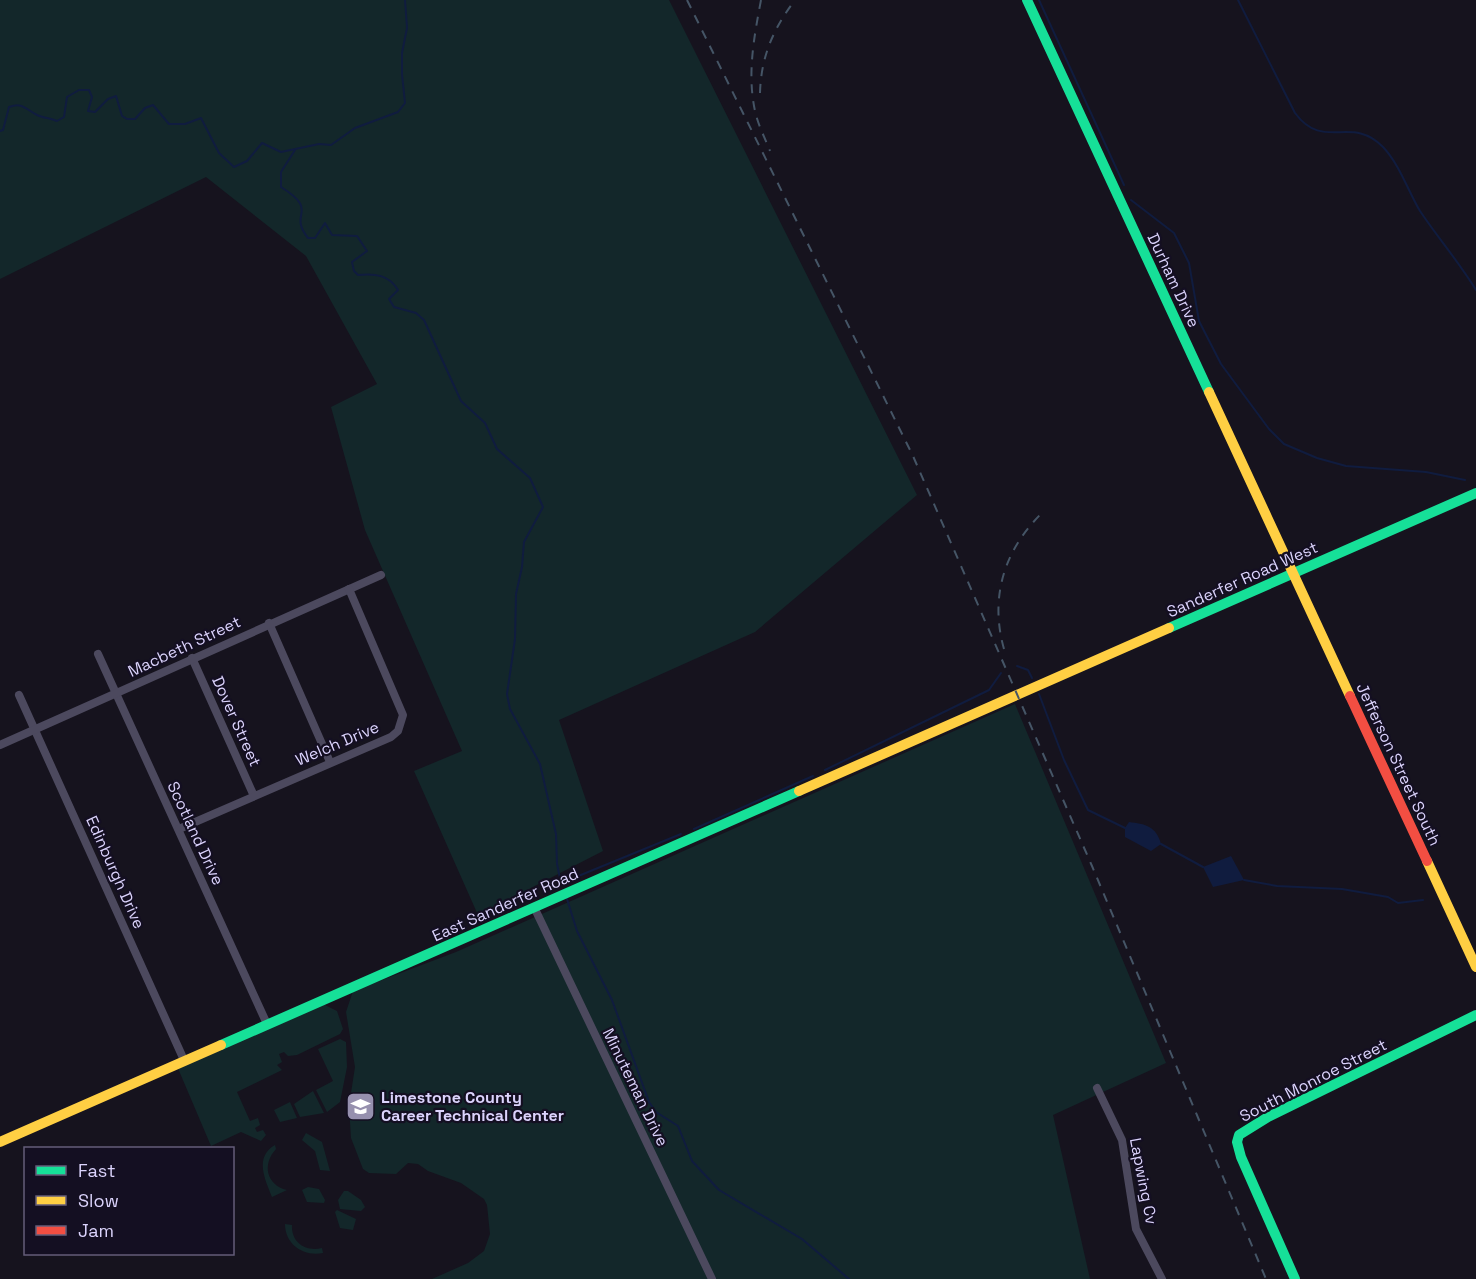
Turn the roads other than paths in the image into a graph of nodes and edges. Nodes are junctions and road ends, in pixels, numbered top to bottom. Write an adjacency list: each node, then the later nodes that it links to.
1 (1027, 0): 3 (street, Durham Drive)
2 (1476, 494): 3 (street, Sanderfer Road West)
3 (1294, 573): 9 (street, Sanderfer Road West); 18 (street, Jefferson Street South)
4 (381, 575): 5 (street, Macbeth Street)
5 (349, 589): 6 (street, Macbeth Street); 14 (street, Welch Drive)
6 (269, 623): 8 (street, Macbeth Street); 14 (street)
7 (98, 654): 10 (street, Scotland Drive)
8 (192, 658): 10 (street, Macbeth Street); 15 (street, Dover Street)
9 (1021, 693): 17 (street, East Sanderfer Road)
10 (117, 694): 12 (street, Macbeth Street); 16 (street, Scotland Drive)
11 (19, 695): 12 (street, Edinburgh Drive)
12 (35, 731): 13 (street, Macbeth Street); 21 (street, Edinburgh Drive)
13 (0, 745)
14 (330, 762): 15 (street, Welch Drive)
15 (254, 796): 16 (street, Welch Drive)
16 (179, 829): 20 (street, Scotland Drive)
17 (534, 907): 20 (street, East Sanderfer Road); 24 (street, Minuteman Drive)
18 (1476, 967)
19 (1476, 1015): 26 (street, South Monroe Street)
20 (267, 1024): 21 (street, East Sanderfer Road)
21 (184, 1060): 23 (street, East Sanderfer Road)
22 (1097, 1088): 25 (street, Lapwing Cv)
23 (0, 1142)
24 (712, 1279)
25 (1162, 1279)
26 (1295, 1279)

